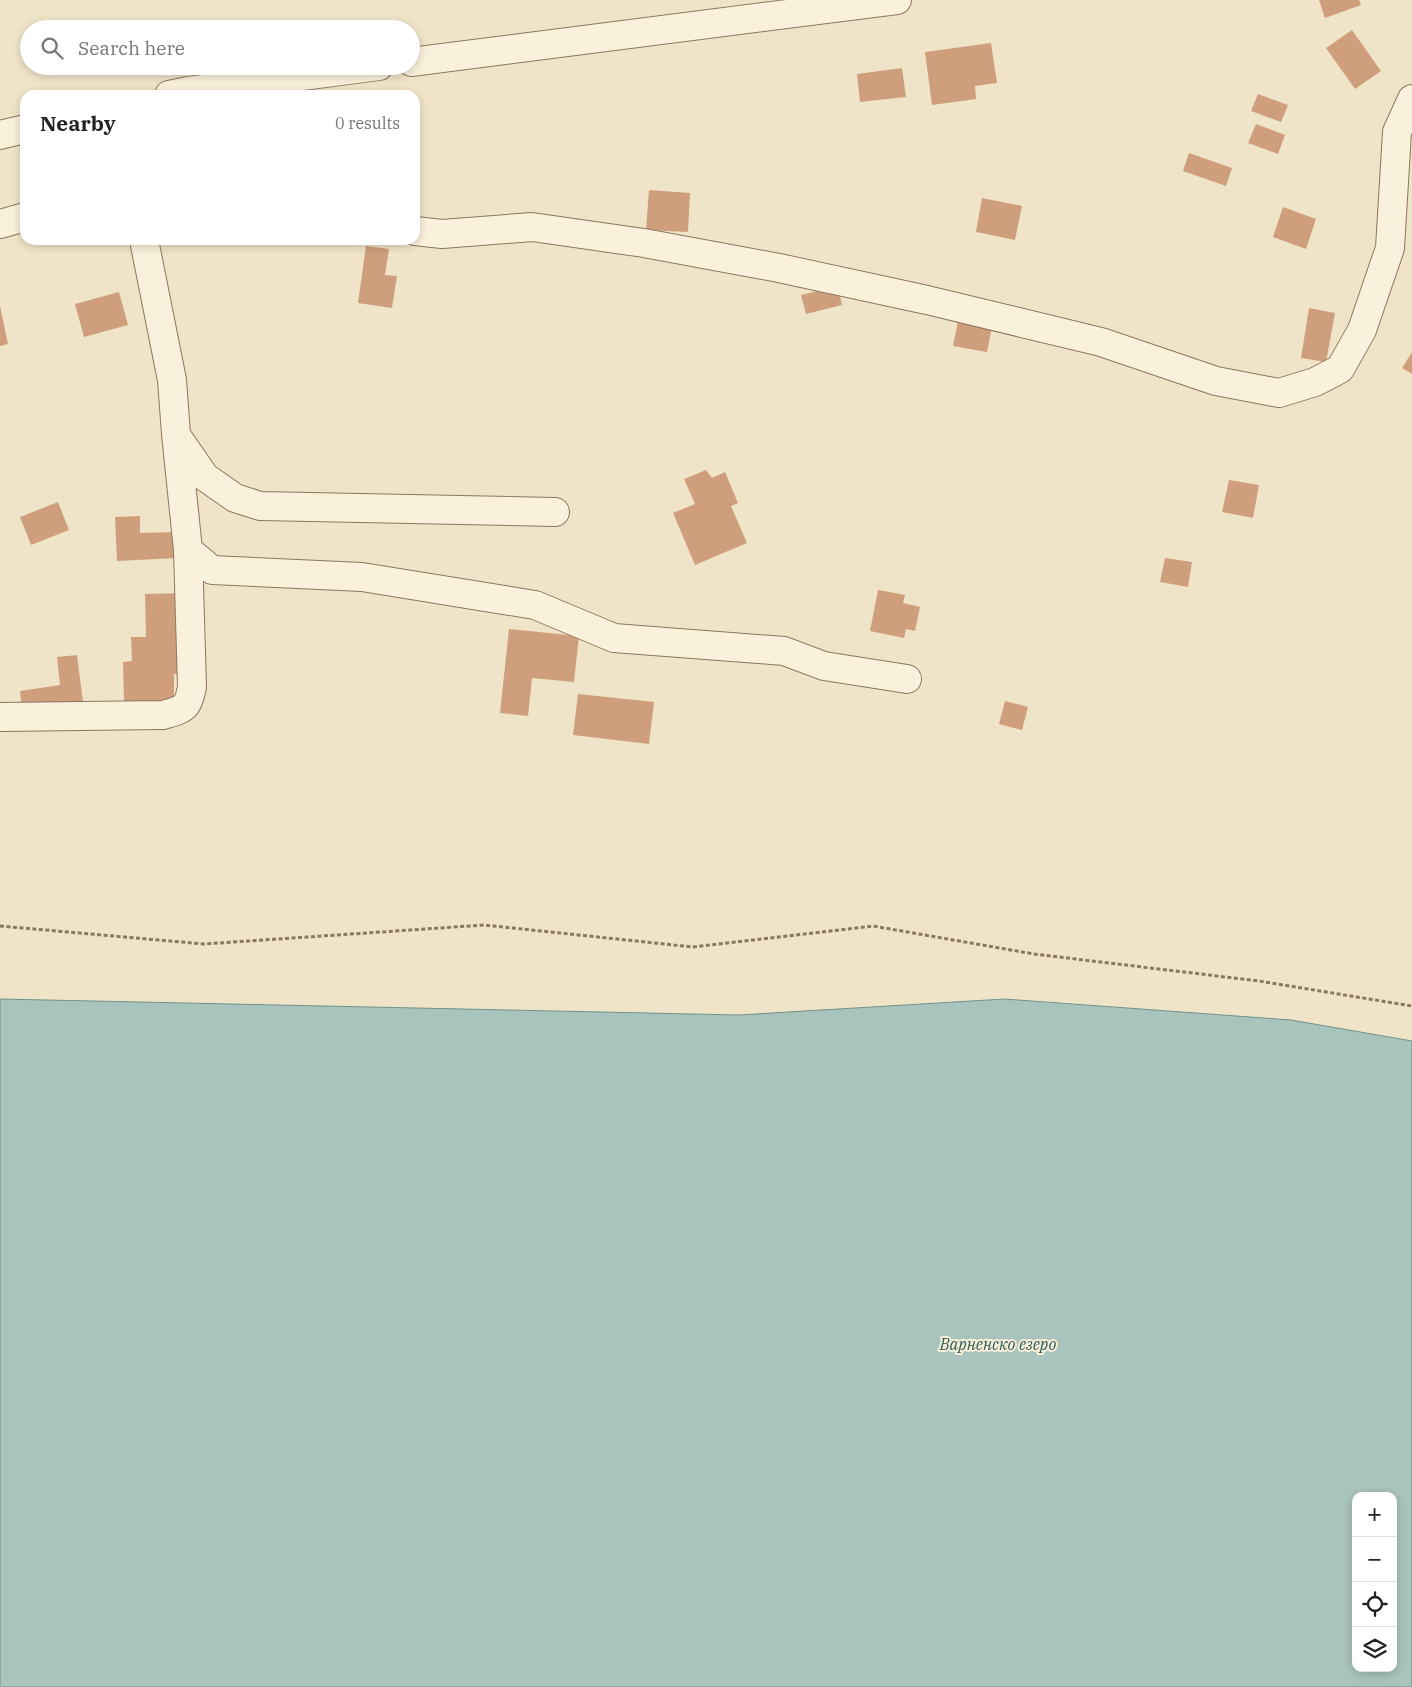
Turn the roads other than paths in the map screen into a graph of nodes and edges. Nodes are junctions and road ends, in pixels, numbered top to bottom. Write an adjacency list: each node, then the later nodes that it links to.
1 (897, 0): 2 (street)
2 (420, 61)
3 (315, 75): 4 (street)
4 (210, 90)
5 (1412, 99): 10 (street)
6 (20, 130): 7 (street)
7 (0, 135)
8 (20, 218): 9 (street)
9 (0, 224)
10 (420, 231)
11 (145, 245): 12 (street)
12 (176, 434): 13 (street); 14 (street)
13 (555, 512)
14 (188, 550): 15 (street); 16 (street)
15 (907, 679)
16 (0, 716)

